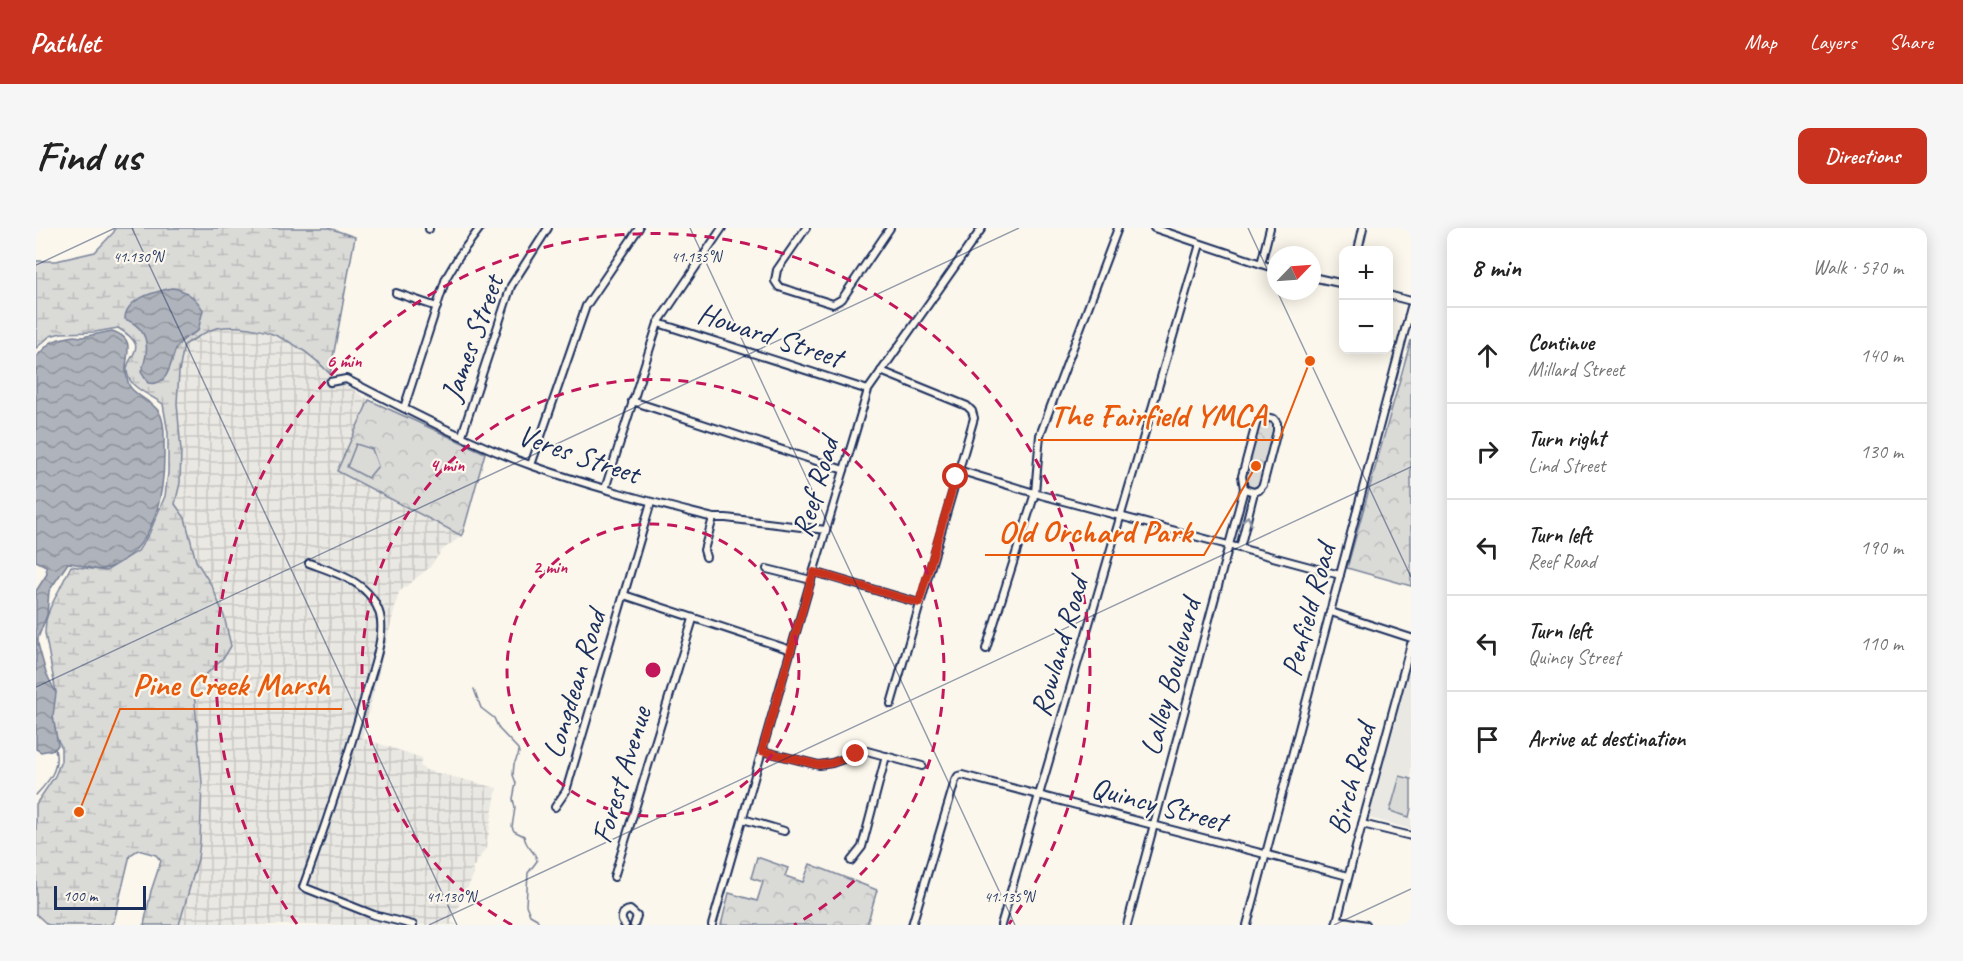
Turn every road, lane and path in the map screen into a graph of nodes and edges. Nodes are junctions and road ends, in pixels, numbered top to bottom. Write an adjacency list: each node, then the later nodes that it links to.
1 (480, 228): 21 (street)
2 (548, 228): 29 (street, James Street)
3 (639, 228): 30 (street)
4 (722, 228): 23 (street)
5 (806, 228): 6 (street)
6 (890, 228)
7 (982, 228): 24 (street, Reef Road)
8 (1118, 228): 36 (street)
9 (1154, 228): 12 (street)
10 (1270, 228): 14 (street)
11 (1363, 228): 13 (street)
12 (1200, 244): 14 (street); 38 (street, Rowland Road)
13 (1359, 246)
14 (1261, 264): 15 (street)
15 (1267, 266)
16 (1321, 279): 17 (street)
17 (1339, 283)
18 (396, 293): 21 (street)
19 (1393, 297): 20 (street)
20 (1411, 301)
21 (437, 307): 28 (street)
22 (1411, 307): 47 (street, Penfield Road)
23 (658, 323): 26 (street, Howard Street); 27 (street)
24 (881, 371): 26 (street, Reef Road); 32 (street)
25 (330, 382): 28 (street, Veres Street)
26 (868, 390): 31 (street, Reef Road)
27 (632, 401): 31 (street); 33 (street)
28 (404, 408): 29 (street, Veres Street)
29 (462, 435): 30 (street, Veres Street)
30 (531, 465): 33 (street, Veres Street)
31 (843, 470): 40 (street, Reef Road)
32 (958, 470): 36 (street); 50 (street)
33 (605, 489): 37 (street, Veres Street)
34 (1244, 489): 35 (street); 35 (street, Lalley Boulevard); 41 (street, Lalley Boulevard)
35 (1254, 492): 42 (street, one-way to 35)
36 (1035, 493): 38 (street); 55 (street)
37 (651, 502): 39 (street, Veres Street); 49 (street, Longdean Road)
38 (1121, 516): 41 (street); 61 (street, Rowland Road)
39 (713, 518): 40 (street, Veres Street); 43 (street)
40 (826, 530): 46 (street, Reef Road)
41 (1229, 544): 42 (street); 65 (street, Lalley Boulevard)
42 (1240, 548): 47 (street)
43 (706, 557)
44 (309, 563): 73 (street)
45 (767, 569): 48 (street)
46 (814, 572): 48 (street, Reef Road); 50 (street)
47 (1340, 575): 51 (street, Penfield Road)
48 (811, 580): 56 (street, Reef Road)
49 (624, 595): 52 (street); 62 (street, Longdean Road)
50 (919, 603): 57 (street)
51 (1331, 612): 53 (street); 68 (street, Penfield Road)
52 (693, 618): 56 (street); 71 (street, Forest Avenue)
53 (1411, 638)
54 (1411, 644): 64 (street, Birch Road)
55 (986, 649)
56 (791, 650): 58 (street, Reef Road)
57 (891, 704)
58 (762, 751): 59 (street); 63 (street, Reef Road)
59 (886, 756): 60 (street); 69 (street)
60 (922, 766)
61 (1038, 795): 65 (street, Quincy Street); 77 (street, Quincy Street); 78 (street, Rowland Road)
62 (555, 807)
63 (743, 819): 66 (street); 76 (street, Reef Road)
64 (1362, 824): 67 (street); 70 (street, Birch Road)
65 (1154, 825): 68 (street, Quincy Street); 79 (street, Lalley Boulevard)
66 (784, 831)
67 (1411, 836)
68 (1265, 855): 70 (street, Quincy Street); 80 (street, Penfield Road)
69 (851, 861)
70 (1348, 876): 72 (street, Birch Road)
71 (614, 877)
72 (1337, 922): 81 (street)
73 (413, 925)
74 (625, 925): 75 (street)
75 (634, 925)
76 (712, 925)
77 (912, 925)
78 (1000, 925)
79 (1127, 925)
80 (1247, 925)
81 (1365, 925)

